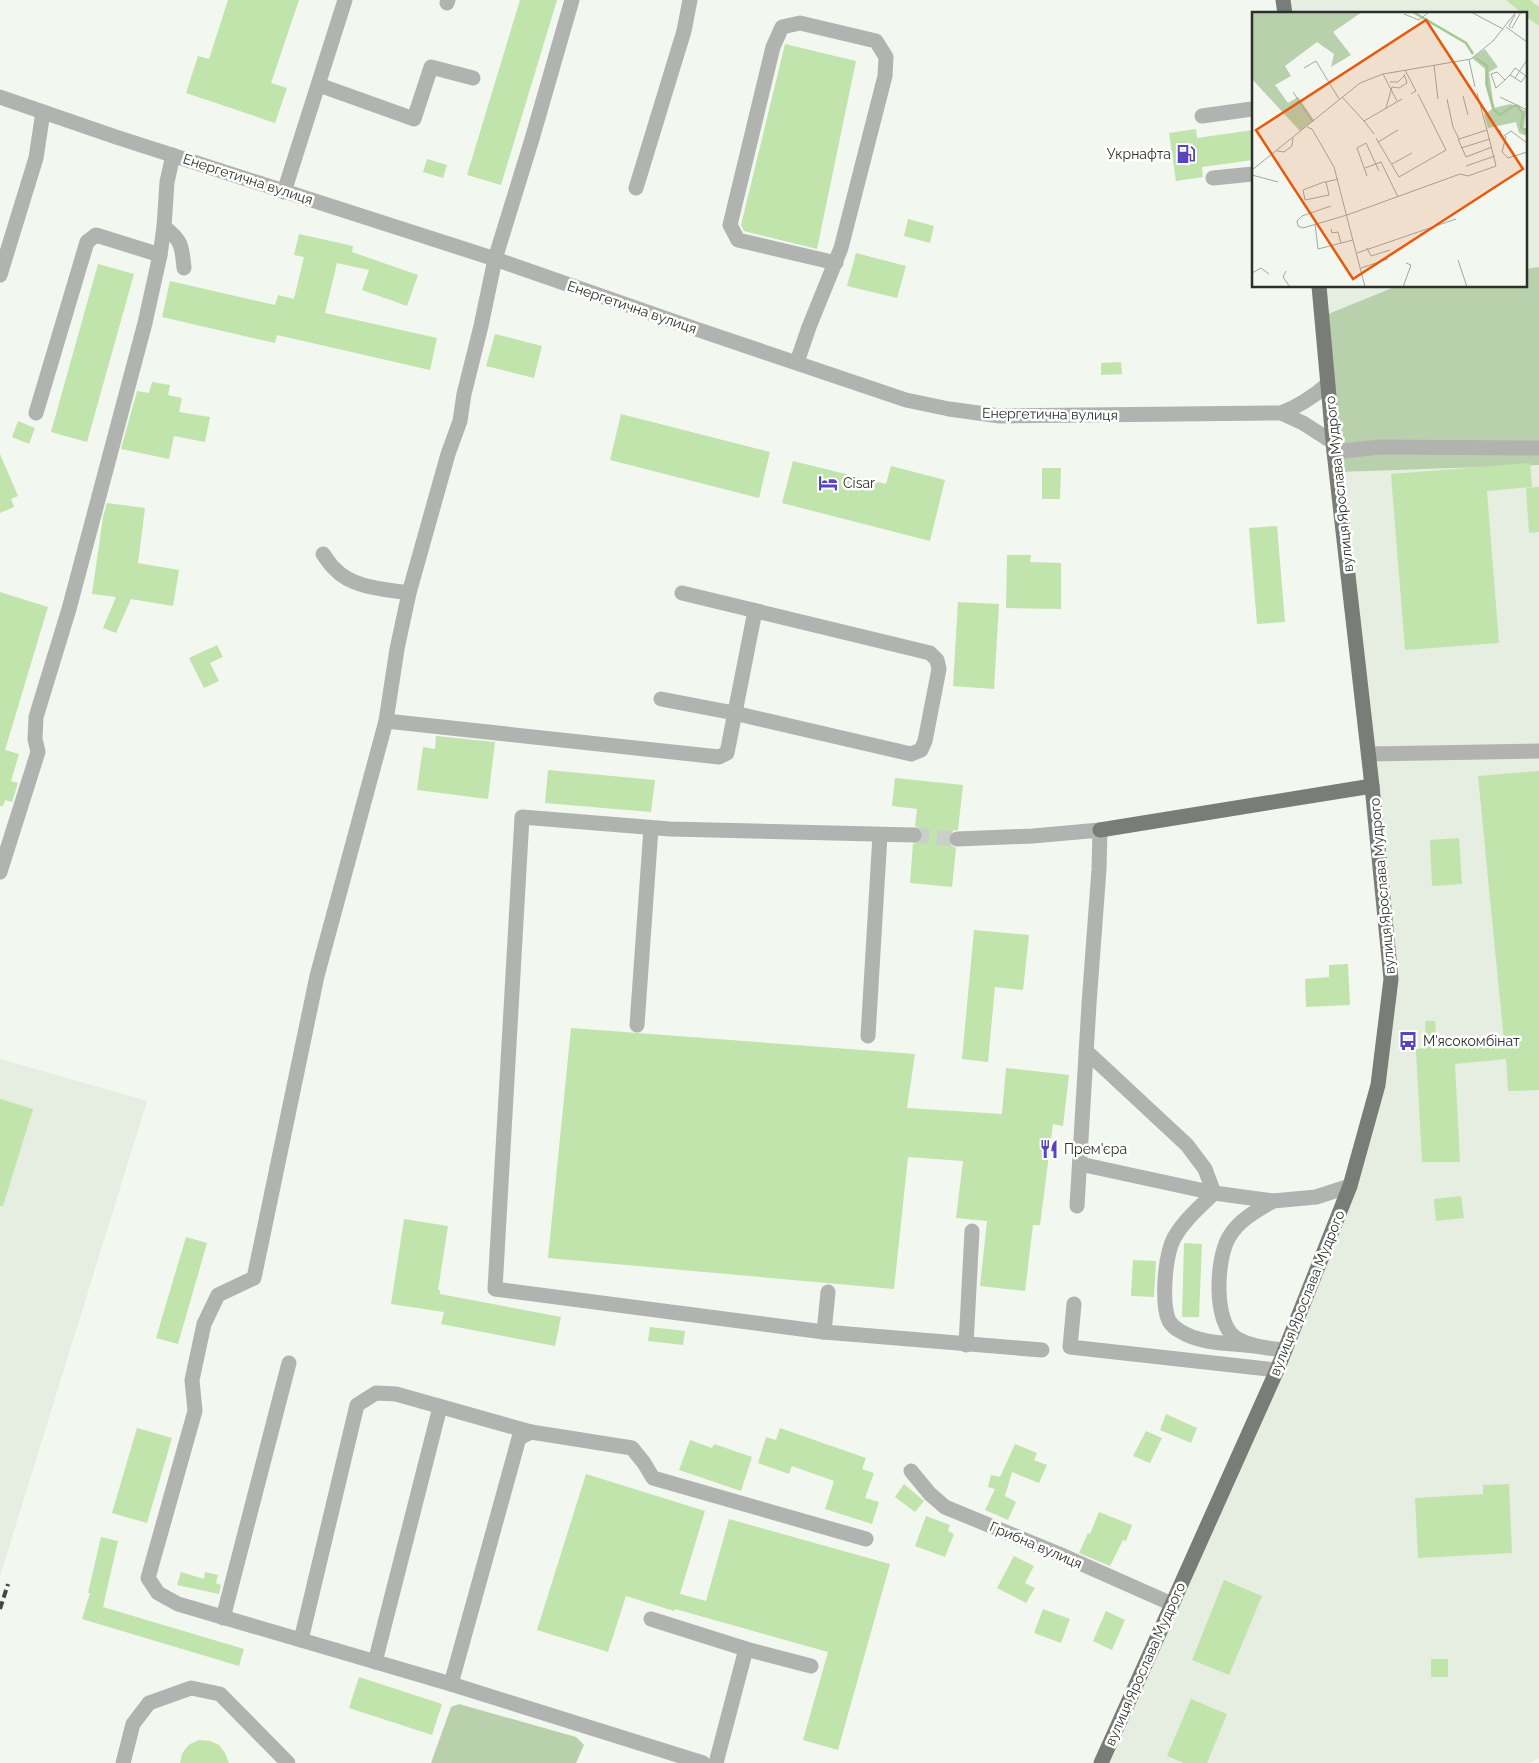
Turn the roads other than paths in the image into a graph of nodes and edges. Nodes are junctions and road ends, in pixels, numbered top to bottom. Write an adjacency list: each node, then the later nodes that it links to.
1 (345, 0): 5 (street)
2 (572, 0): 17 (street)
3 (690, 0): 13 (street)
4 (473, 78): 5 (street)
5 (319, 85): 14 (street)
6 (0, 97): 8 (street, Енергетична вулиця)
7 (1252, 107): 9 (street)
8 (43, 112): 10 (street, Енергетична вулиця); 20 (street)
9 (1202, 116)
10 (173, 155): 14 (street, Енергетична вулиця); 15 (street)
11 (1252, 174): 12 (street)
12 (1213, 178)
13 (636, 188)
14 (284, 192): 17 (street, Енергетична вулиця)
15 (164, 226): 16 (street); 19 (street)
16 (160, 255): 24 (street); 43 (street)
17 (495, 259): 22 (street, Енергетична вулиця); 29 (street)
18 (836, 263): 18 (street); 22 (street)
19 (184, 268)
20 (0, 275)
21 (1319, 288): 23 (main road, вулиця Ярослава Мудрого)
22 (797, 362): 25 (street, Енергетична вулиця)
23 (1328, 384): 25 (street, Енергетична вулиця); 26 (main road, вулиця Ярослава Мудрого)
24 (36, 413)
25 (1282, 413): 26 (street, Енергетична вулиця)
26 (1334, 448): 27 (street); 36 (main road, вулиця Ярослава Мудрого)
27 (1539, 448)
28 (323, 554): 29 (street)
29 (409, 593): 34 (street)
30 (682, 593): 31 (street)
31 (755, 611): 33 (street); 33 (street)
32 (660, 699): 33 (street)
33 (734, 713): 34 (street)
34 (386, 721): 67 (street)
35 (1539, 751): 36 (street)
36 (1369, 754): 37 (main road, вулиця Ярослава Мудрого)
37 (1372, 786): 39 (main road); 48 (main road, вулиця Ярослава Мудрого)
38 (651, 828): 40 (street); 44 (street); 55 (street)
39 (1100, 830): 42 (street); 46 (street)
40 (880, 834): 41 (street); 45 (street)
41 (914, 835)
42 (957, 839)
43 (0, 872)
44 (637, 1025)
45 (868, 1036)
46 (1086, 1051): 47 (street); 49 (street)
47 (1080, 1164): 49 (street); 51 (street)
48 (1350, 1186): 50 (street); 59 (main road, вулиця Ярослава Мудрого)
49 (1214, 1193): 50 (street); 57 (street)
50 (1272, 1201): 57 (street)
51 (1077, 1206)
52 (972, 1231): 56 (street)
53 (828, 1292): 55 (street)
54 (1074, 1304): 61 (street)
55 (824, 1332): 56 (street)
56 (966, 1345): 58 (street)
57 (1254, 1346): 59 (street)
58 (1042, 1350)
59 (1284, 1350): 61 (main road, вулиця Ярослава Мудрого)
60 (289, 1363): 67 (street)
61 (1276, 1370): 66 (main road, вулиця Ярослава Мудрого)
62 (440, 1407): 63 (street); 69 (street); 71 (street)
63 (531, 1432): 65 (street); 73 (street)
64 (911, 1471): 66 (street, Грибна вулиця)
65 (866, 1539)
66 (1172, 1604): 78 (main road, вулиця Ярослава Мудрого)
67 (223, 1618): 69 (street)
68 (651, 1619): 70 (street)
69 (301, 1640): 71 (street)
70 (746, 1649): 72 (street); 77 (street)
71 (375, 1662): 73 (street)
72 (810, 1666)
73 (451, 1684): 76 (street)
74 (123, 1763): 75 (street)
75 (288, 1763)
76 (703, 1763)
77 (716, 1763)
78 (1101, 1763)

